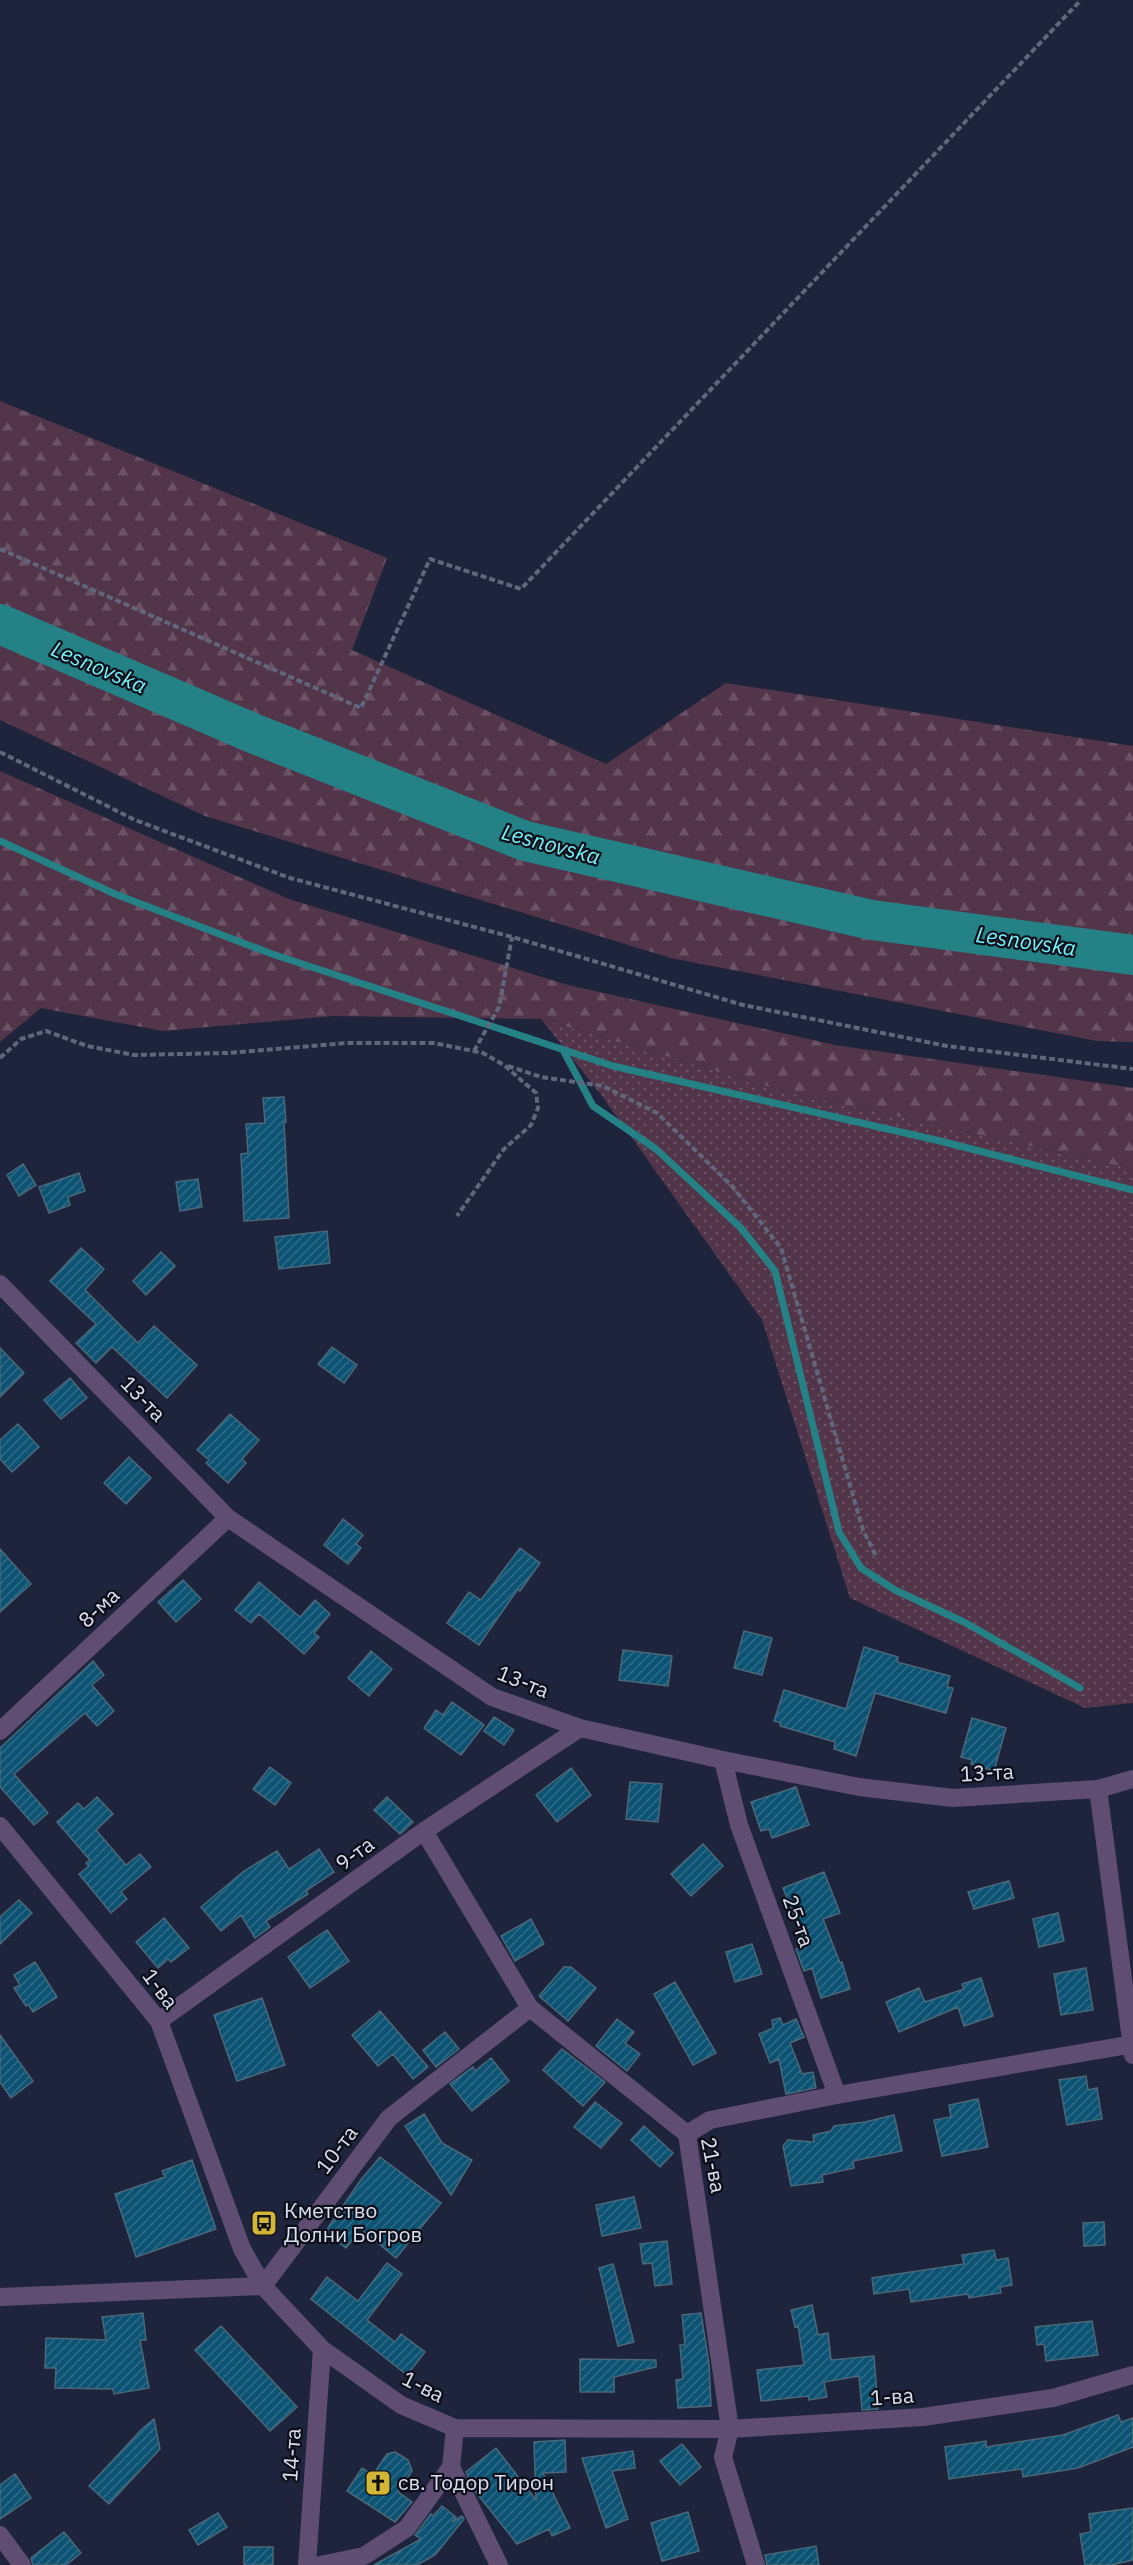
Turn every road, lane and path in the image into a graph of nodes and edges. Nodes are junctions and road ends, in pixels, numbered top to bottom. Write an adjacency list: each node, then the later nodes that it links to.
1 (1082, 0): 2 (path)
2 (0, 549)
3 (0, 752): 4 (path)
4 (512, 937): 5 (path); 8 (path)
5 (474, 1051): 6 (path); 7 (path)
6 (0, 1058)
7 (504, 1065): 9 (path); 12 (path)
8 (1133, 1068)
9 (457, 1216)
10 (0, 1284): 11 (street, 13-та)
11 (228, 1518): 13 (street, 13-та); 14 (street, 8-ма)
12 (877, 1558)
13 (580, 1728): 15 (street, 13-та); 19 (street, 9-та)
14 (0, 1731)
15 (723, 1760): 17 (street, 13-та); 23 (street, 25-та)
16 (1133, 1779): 17 (street, 13-та)
17 (1098, 1789): 22 (street)
18 (0, 1826): 21 (street, 1-ва)
19 (424, 1831): 20 (street, 21-ва); 21 (street, 9-та)
20 (530, 2008): 24 (street, 21-ва); 25 (street, 10-та)
21 (159, 2021): 25 (street, 1-ва)
22 (1132, 2048): 23 (street)
23 (837, 2095): 24 (street)
24 (687, 2134): 30 (street, 21-ва)
25 (262, 2286): 26 (street); 27 (street, 1-ва)
26 (0, 2297)
27 (322, 2349): 29 (street, 1-ва); 34 (street, 14-та)
28 (1133, 2375): 30 (street, 1-ва)
29 (455, 2428): 30 (street, 1-ва); 31 (street)
30 (730, 2429): 37 (street, 21-ва)
31 (451, 2466): 35 (street); 36 (street)
32 (0, 2535): 33 (street)
33 (22, 2565)
34 (307, 2565)
35 (320, 2565)
36 (499, 2565)
37 (756, 2565)

